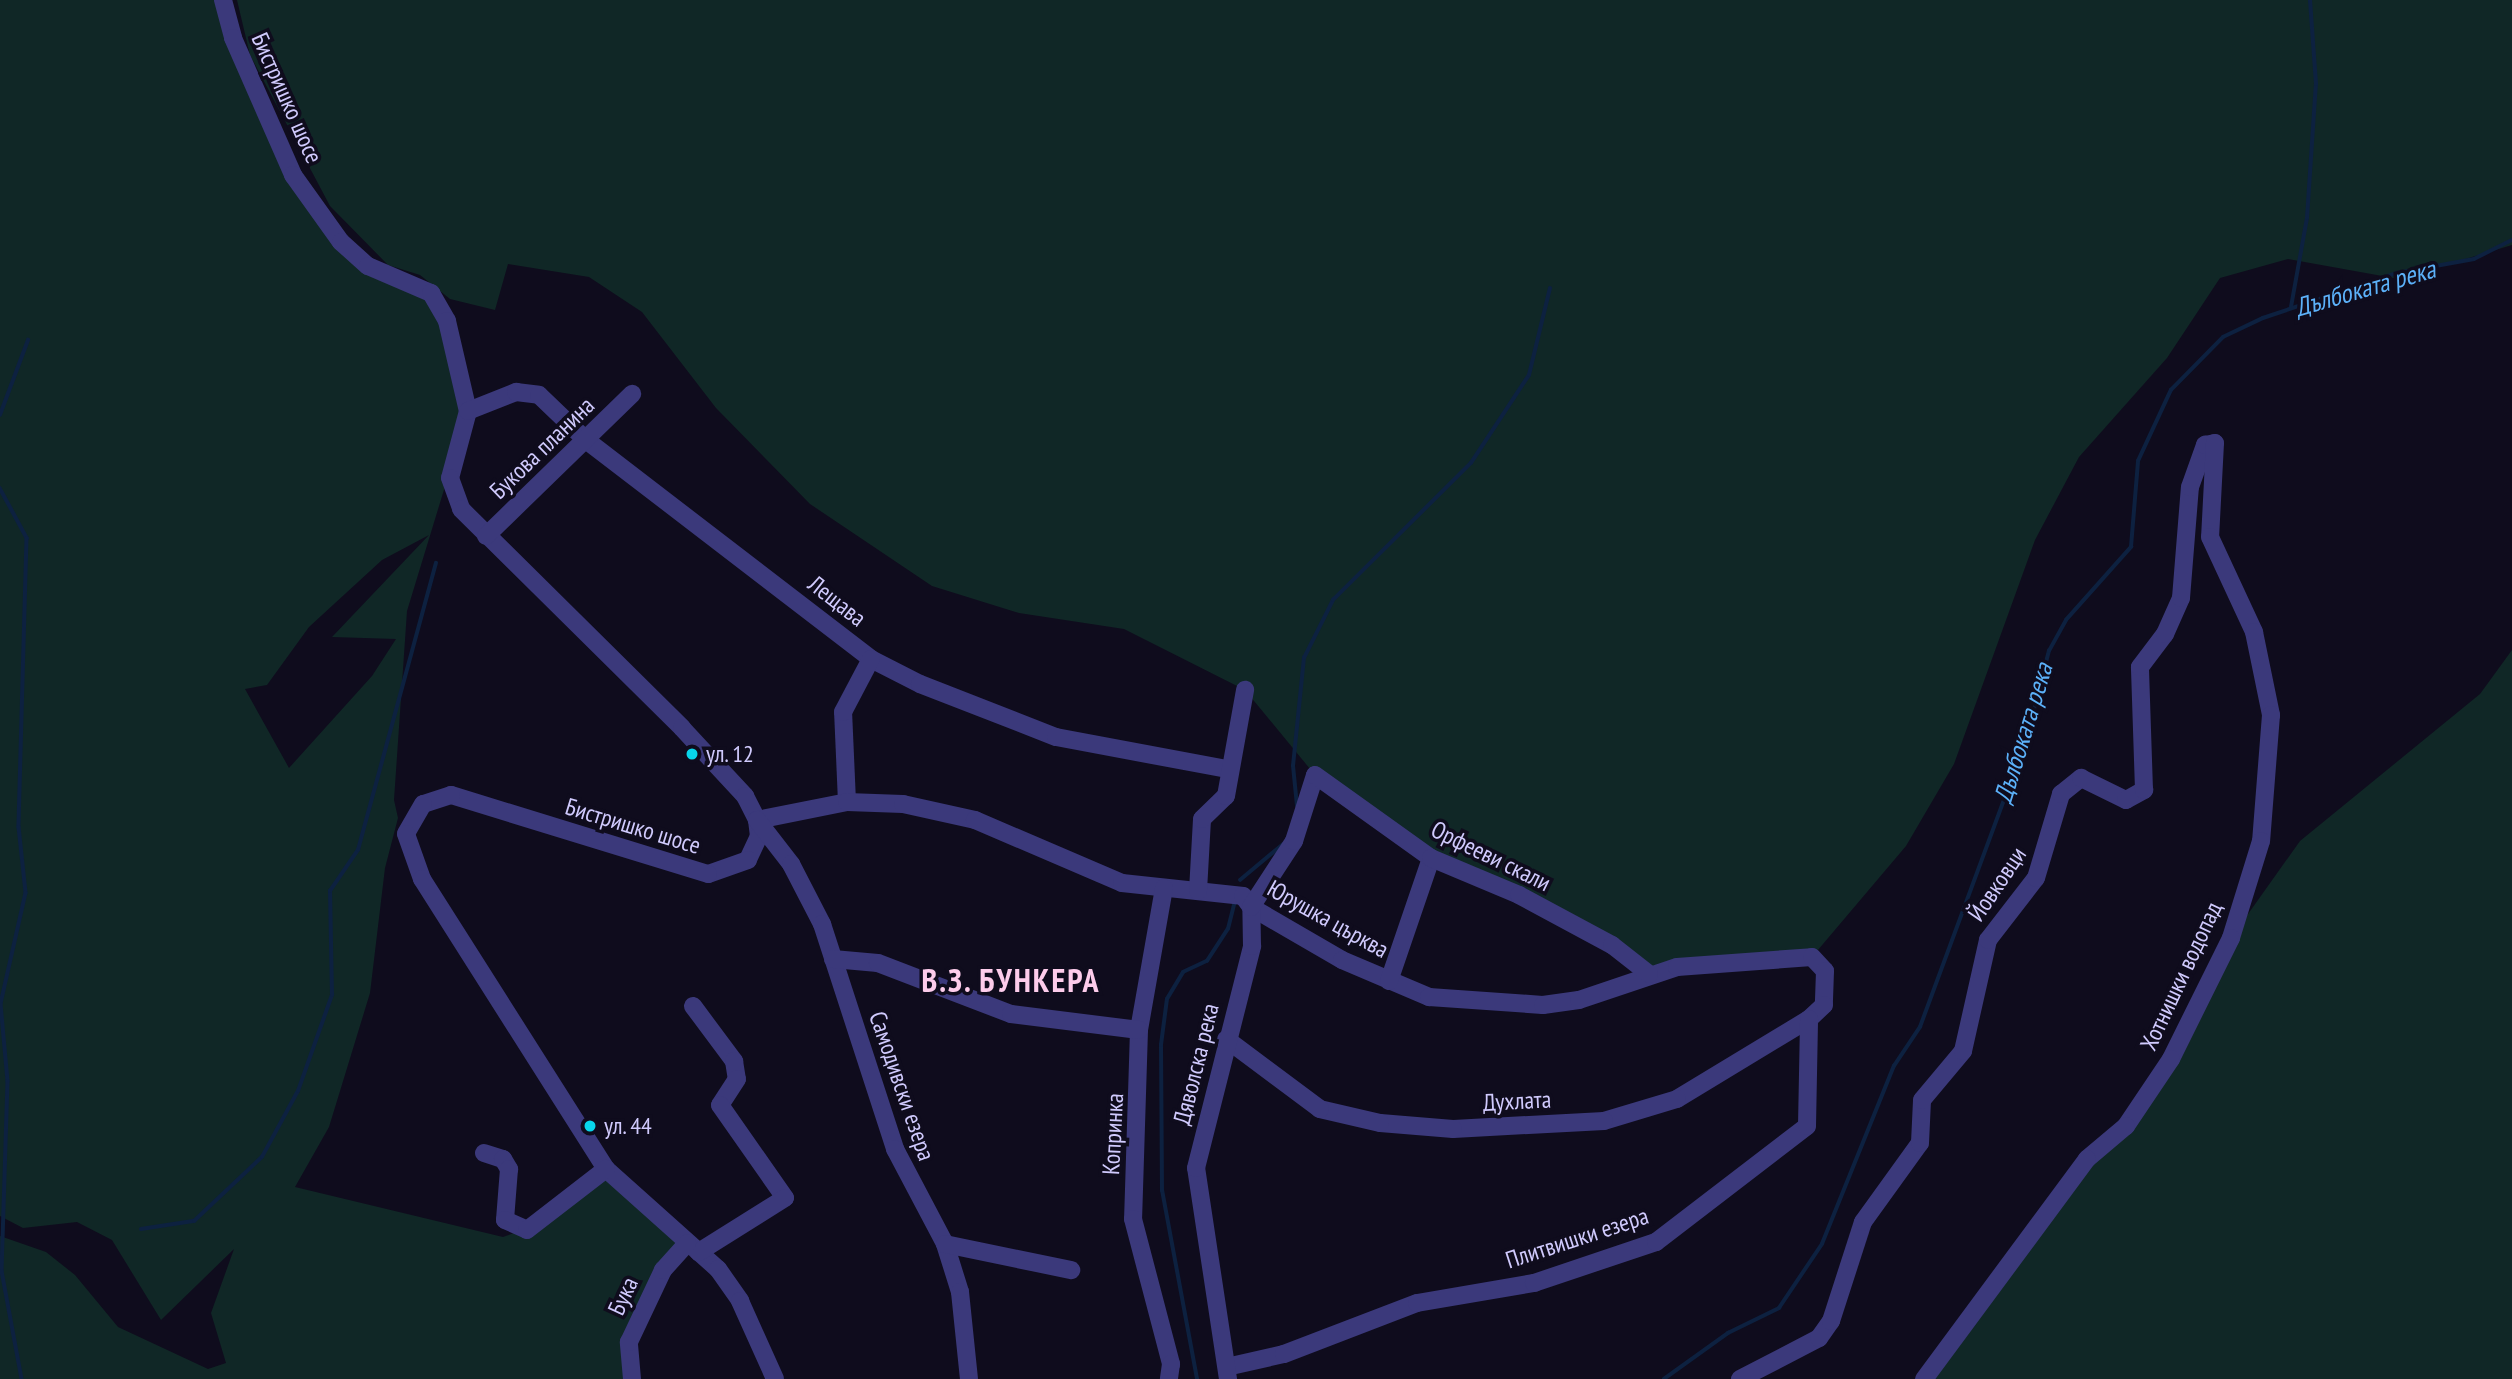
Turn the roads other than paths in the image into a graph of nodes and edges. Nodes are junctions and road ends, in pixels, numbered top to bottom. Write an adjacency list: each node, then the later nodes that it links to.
1 (223, 0): 3 (street, Бистришко шосе)
2 (632, 394): 4 (street, Букова планина)
3 (468, 411): 4 (street, Лещава); 6 (street, Бистришко шосе)
4 (586, 440): 6 (street, Букова планина); 7 (street, Лещава)
5 (2215, 443): 33 (street, Йовковци); 34 (street, Хотнишки водопад)
6 (486, 536): 11 (street, Бистришко шосе)
7 (871, 659): 9 (street, Лещава); 10 (street)
8 (1245, 690): 9 (street)
9 (1227, 769): 14 (street)
10 (847, 802): 11 (street, Юрушка църква); 13 (street, Юрушка църква)
11 (757, 820): 16 (street, Самодивски езера); 24 (street, Бистришко шосе)
12 (1431, 858): 15 (street, Орфееви скали); 17 (street, Орфееви скали); 18 (street)
13 (1164, 888): 14 (street, Юрушка църква); 21 (street, Копринка)
14 (1198, 891): 15 (street, Юрушка църква)
15 (1251, 907): 18 (street, Юрушка църква); 22 (street, Дяволска река)
16 (833, 959): 21 (street); 25 (street, Самодивски езера)
17 (1649, 974): 18 (street, Юрушка църква); 20 (street, Юрушка църква)
18 (1389, 981)
19 (693, 1006): 26 (street, Бука)
20 (1809, 1019): 22 (street, Духлата); 28 (street, Плитвишки езера)
21 (1139, 1030): 32 (street, Копринка)
22 (1226, 1038): 28 (street, Дяволска река)
23 (484, 1153): 24 (street)
24 (606, 1169): 26 (street, Бистришко шосе)
25 (944, 1244): 27 (street); 31 (street, Самодивски езера)
26 (693, 1248): 29 (street, Бука); 30 (street, Бистришко шосе)
27 (1071, 1269)
28 (1229, 1372)
29 (632, 1379)
30 (775, 1379)
31 (969, 1379)
32 (1169, 1379)
33 (1740, 1379)
34 (1924, 1379)

